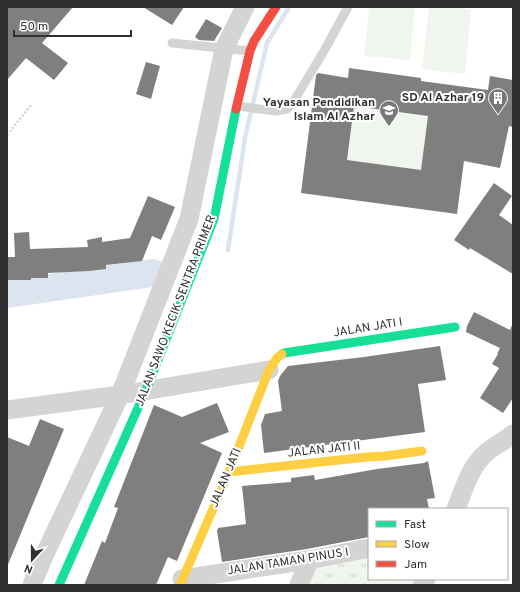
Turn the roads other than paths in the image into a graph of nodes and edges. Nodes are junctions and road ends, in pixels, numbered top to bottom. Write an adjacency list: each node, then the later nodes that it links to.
1 (245, 7): 5 (street, JALAN SAWO KECIK SENTRA PRIMER)
2 (276, 7): 6 (street, JALAN SAWO KECIK SENTRA PRIMER)
3 (348, 7): 7 (lane)
4 (172, 43): 5 (lane)
5 (224, 49): 6 (lane); 8 (street, JALAN SAWO KECIK SENTRA PRIMER)
6 (250, 51): 7 (street, JALAN SAWO KECIK SENTRA PRIMER)
7 (239, 106): 9 (street, JALAN SAWO KECIK SENTRA PRIMER)
8 (188, 219): 9 (street); 14 (street, JALAN SAWO KECIK SENTRA PRIMER)
9 (214, 219): 13 (street, JALAN SAWO KECIK SENTRA PRIMER)
10 (455, 327): 11 (street, JALAN JATI I)
11 (284, 353): 12 (street, JALAN JATI)
12 (269, 370): 13 (street); 18 (street, JALAN JATI)
13 (146, 390): 14 (street); 23 (street, JALAN SAWO KECIK SENTRA PRIMER)
14 (120, 395): 15 (street); 21 (street, JALAN SAWO KECIK SENTRA PRIMER)
15 (7, 410)
16 (513, 434): 19 (street)
17 (422, 451): 18 (street, JALAN JATI II)
18 (229, 472): 24 (street, JALAN JATI)
19 (456, 508)
20 (368, 548): 22 (street, JALAN TAMAN PINUS I)
21 (43, 558): 23 (street); 25 (street, JALAN SAWO KECIK SENTRA PRIMER)
22 (309, 560): 24 (street, JALAN TAMAN PINUS I); 26 (street)
23 (63, 577)
24 (181, 582)
25 (32, 585)
26 (299, 585)

